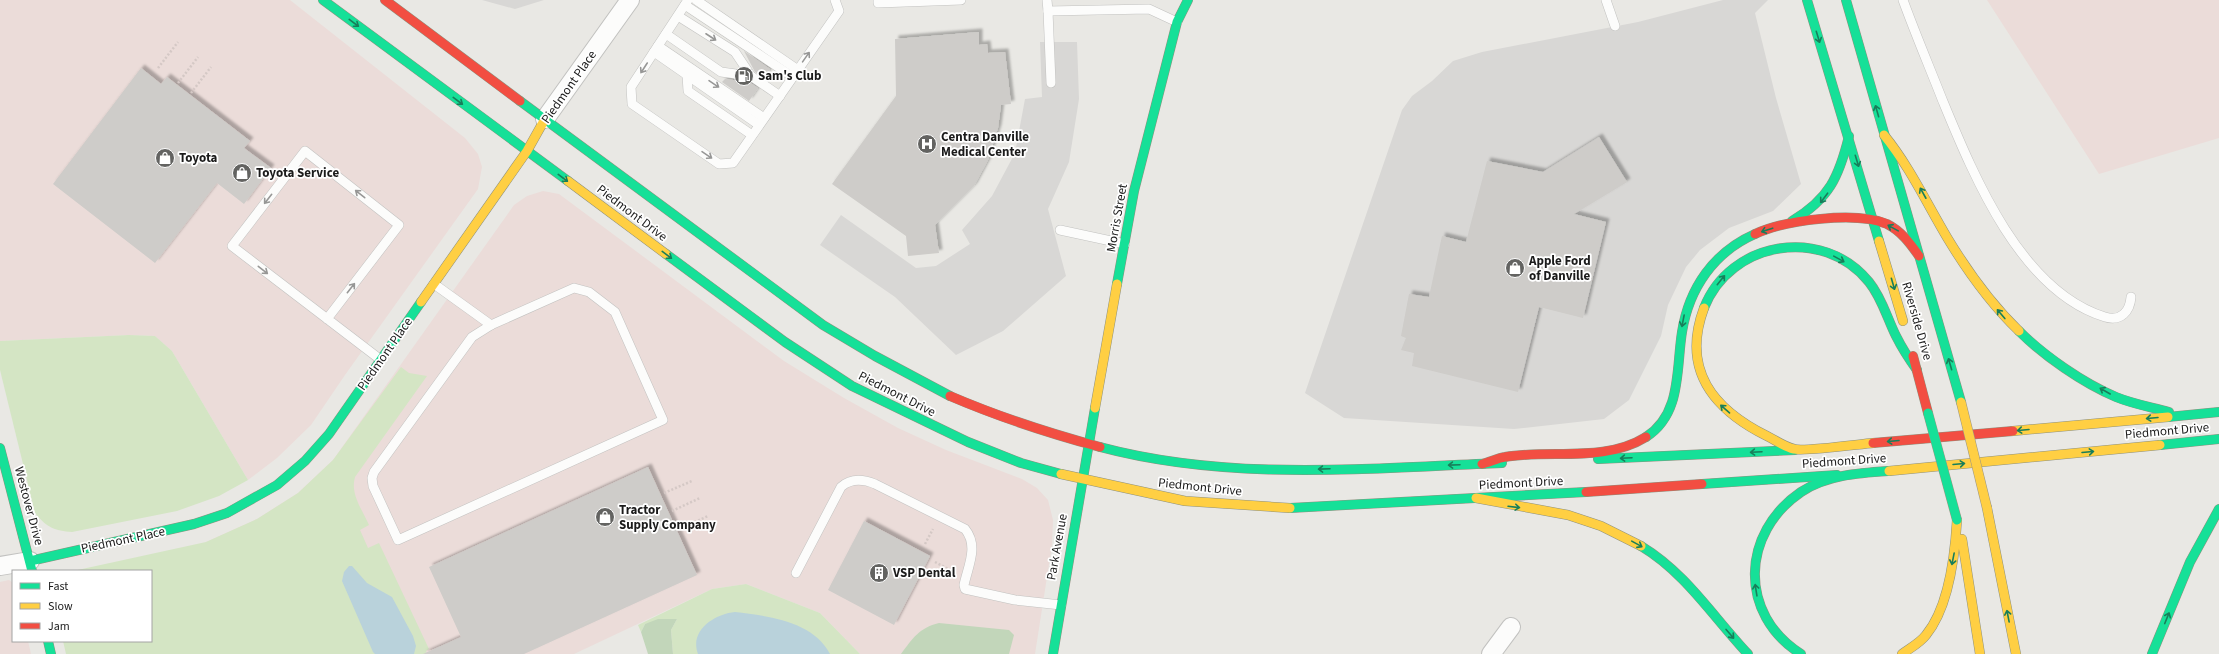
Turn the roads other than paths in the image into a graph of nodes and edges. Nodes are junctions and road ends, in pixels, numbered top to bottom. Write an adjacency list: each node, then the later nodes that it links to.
1 (323, 0): 31 (main road, Piedmont Drive, one-way to 31)
2 (385, 0): 26 (main road, Piedmont Drive)
3 (630, 0): 26 (street, Piedmont Place)
4 (696, 0): 21 (lane)
5 (834, 0): 21 (lane, one-way to 5)
6 (878, 0): 7 (lane)
7 (961, 0)
8 (1047, 0): 15 (lane)
9 (1188, 0): 17 (main road, Morris Street)
10 (1606, 0): 18 (lane)
11 (1807, 0): 30 (main road, Riverside Drive, one-way to 30)
12 (1846, 0): 29 (main road, Riverside Drive, one-way to 12)
13 (1903, 0): 38 (lane)
14 (686, 3): 16 (lane); 21 (lane)
15 (1048, 11): 17 (lane); 24 (lane)
16 (678, 16): 19 (lane); 23 (lane, one-way to 23)
17 (1177, 22): 35 (main road, Morris Street)
18 (1615, 26)
19 (666, 34): 20 (lane); 23 (lane)
20 (656, 49): 22 (lane); 27 (lane, one-way to 27); 28 (lane, one-way to 28)
21 (795, 73): 25 (lane)
22 (687, 75): 27 (lane); 28 (lane)
23 (751, 76): 25 (lane)
24 (1051, 83)
25 (780, 96): 27 (lane)
26 (545, 119): 31 (main road, Piedmont Place); 46 (main road, Piedmont Drive)
27 (762, 122): 28 (lane)
28 (752, 135)
29 (1884, 135): 36 (main road, Riverside Drive); 44 (main road, one-way to 29)
30 (1849, 136): 32 (main road, Riverside Drive, one-way to 32); 33 (main road, one-way to 33)
31 (527, 151): 37 (main road, Piedmont Place); 51 (main road, Piedmont Drive, one-way to 51)
32 (1874, 220): 33 (main road); 36 (main road, one-way to 32); 42 (main road, Riverside Drive, one-way to 42)
33 (1790, 223): 49 (main road, one-way to 49)
34 (1060, 230): 35 (lane)
35 (1125, 244): 46 (main road, Morris Street)
36 (1919, 256): 68 (main road, Riverside Drive, one-way to 36, bridge)
37 (434, 284): 40 (lane); 41 (main road, Piedmont Place)
38 (2131, 297)
39 (327, 318): 39 (lane, one-way to 39); 41 (lane)
40 (491, 325): 40 (lane)
41 (381, 360): 56 (main road, Piedmont Place)
42 (1917, 370): 48 (main road, one-way to 42); 54 (main road, Riverside Drive, bridge)
43 (2219, 412): 44 (main road, Piedmont Drive)
44 (2182, 415): 48 (main road, Piedmont Drive, one-way to 48)
45 (2219, 439): 50 (main road, Piedmont Drive, one-way to 45)
46 (1089, 445): 49 (main road, Piedmont Drive, one-way to 46); 51 (main road, Park Avenue)
47 (0, 448): 56 (main road, Westover Drive)
48 (1795, 450): 49 (main road, Piedmont Drive, one-way to 49)
49 (1482, 464)
50 (1864, 473): 52 (main road, Piedmont Drive); 65 (main road, one-way to 50)
51 (1082, 480): 52 (main road, Piedmont Drive); 58 (main road, Park Avenue)
52 (1476, 498): 64 (main road, one-way to 64)
53 (2219, 509): 69 (main road, one-way to 53)
54 (1957, 520): 66 (main road, one-way to 66); 67 (main road, Riverside Drive)
55 (0, 566): 56 (street)
56 (31, 566)
57 (796, 573): 58 (lane)
58 (1061, 605): 62 (main road, Park Avenue)
59 (1511, 627): 63 (street)
60 (48, 642): 61 (main road)
61 (51, 654)
62 (1053, 654)
63 (1492, 654)
64 (1748, 654)
65 (1801, 654)
66 (1902, 654)
67 (1980, 654)
68 (2016, 654)
69 (2152, 654)

